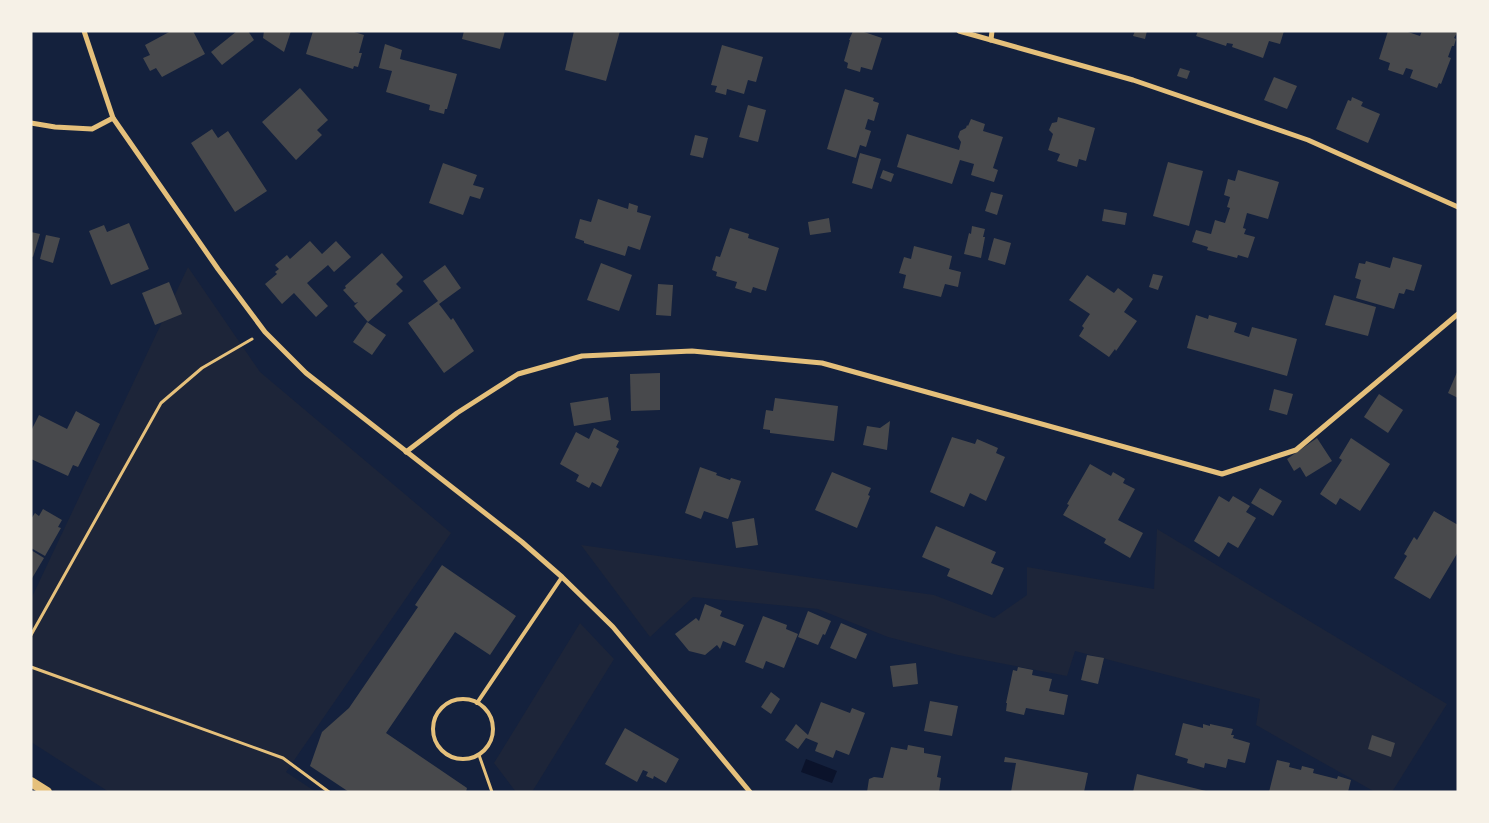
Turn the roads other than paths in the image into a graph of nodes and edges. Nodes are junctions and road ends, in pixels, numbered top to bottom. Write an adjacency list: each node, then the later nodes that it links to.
1 (84, 31): 5 (street)
2 (959, 31): 4 (street)
3 (992, 31): 4 (street)
4 (991, 40): 7 (street)
5 (113, 118): 6 (street); 9 (street)
6 (31, 122)
7 (1458, 207)
8 (1458, 314): 9 (street)
9 (406, 452): 10 (street)
10 (562, 577): 11 (lane); 14 (street)
11 (477, 703): 11 (lane)
12 (31, 782): 13 (main road)
13 (47, 792)
14 (750, 792)

